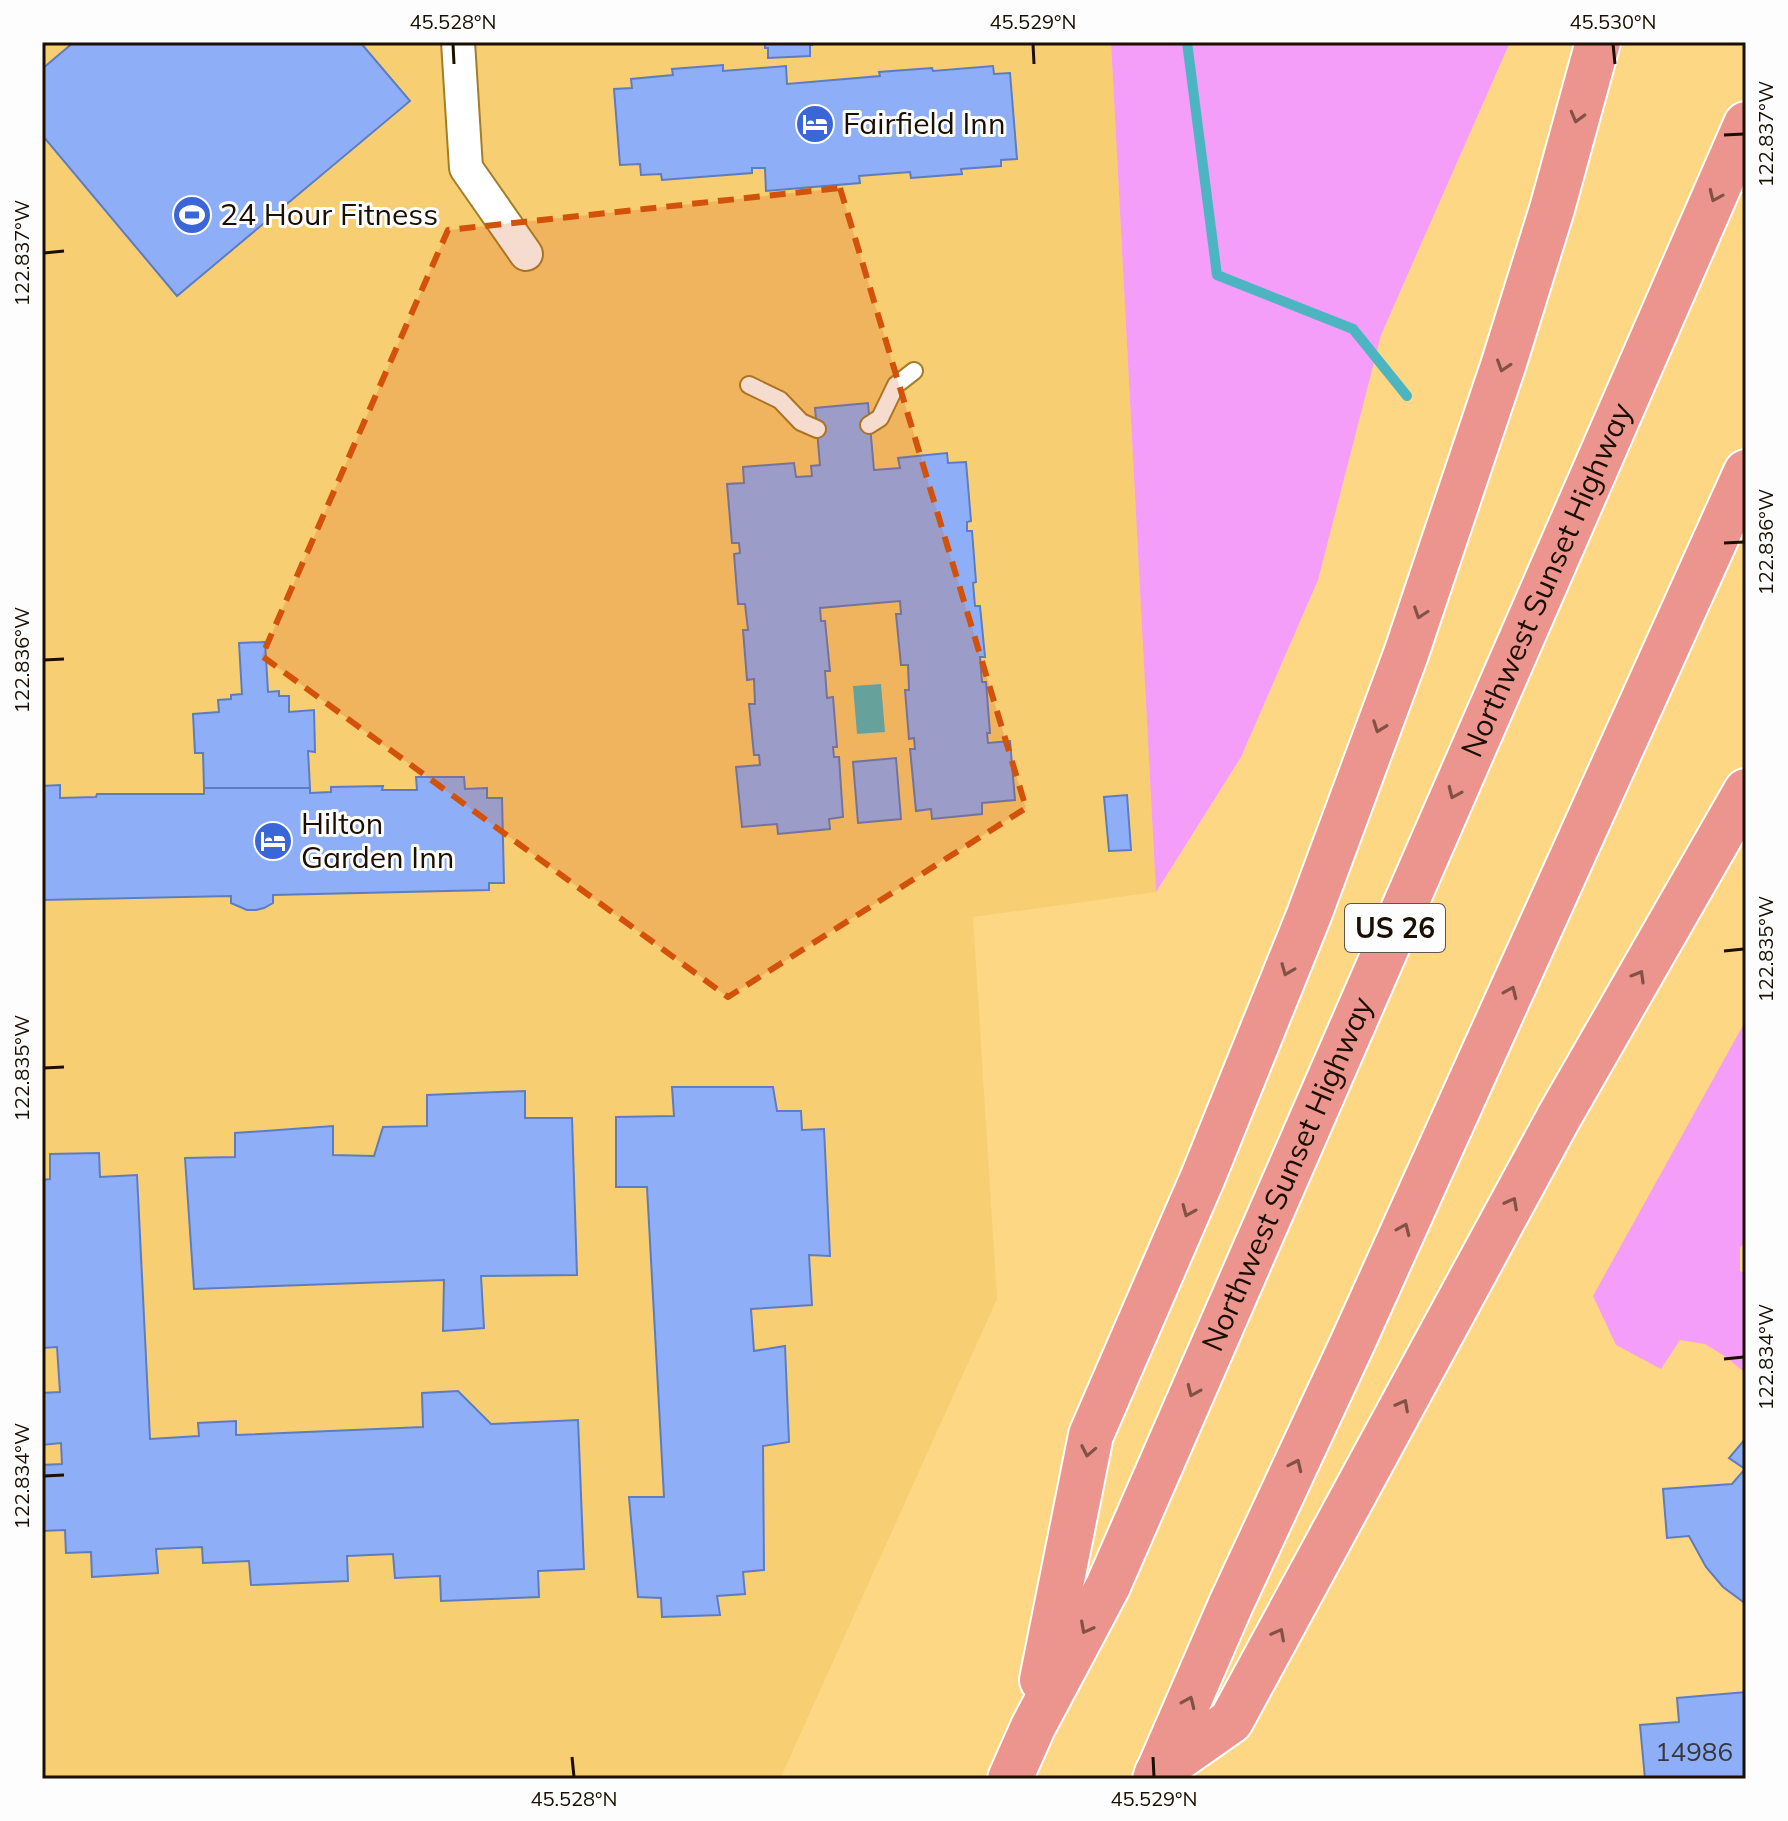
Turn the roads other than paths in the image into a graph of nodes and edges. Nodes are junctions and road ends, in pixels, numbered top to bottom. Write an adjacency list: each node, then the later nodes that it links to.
1 (458, 42): 4 (street)
2 (1598, 42): 11 (highway, one-way to 11)
3 (1746, 124): 11 (highway, Northwest Sunset Highway / US 26, one-way to 11)
4 (526, 254)
5 (914, 371): 7 (lane)
6 (749, 385): 8 (lane)
7 (869, 425)
8 (817, 429)
9 (1746, 472): 12 (highway, one-way to 9)
10 (1746, 791): 12 (highway, one-way to 10)
11 (1033, 1727): 13 (highway, Northwest Sunset Highway / US 26)
12 (1156, 1776)
13 (1010, 1779)

